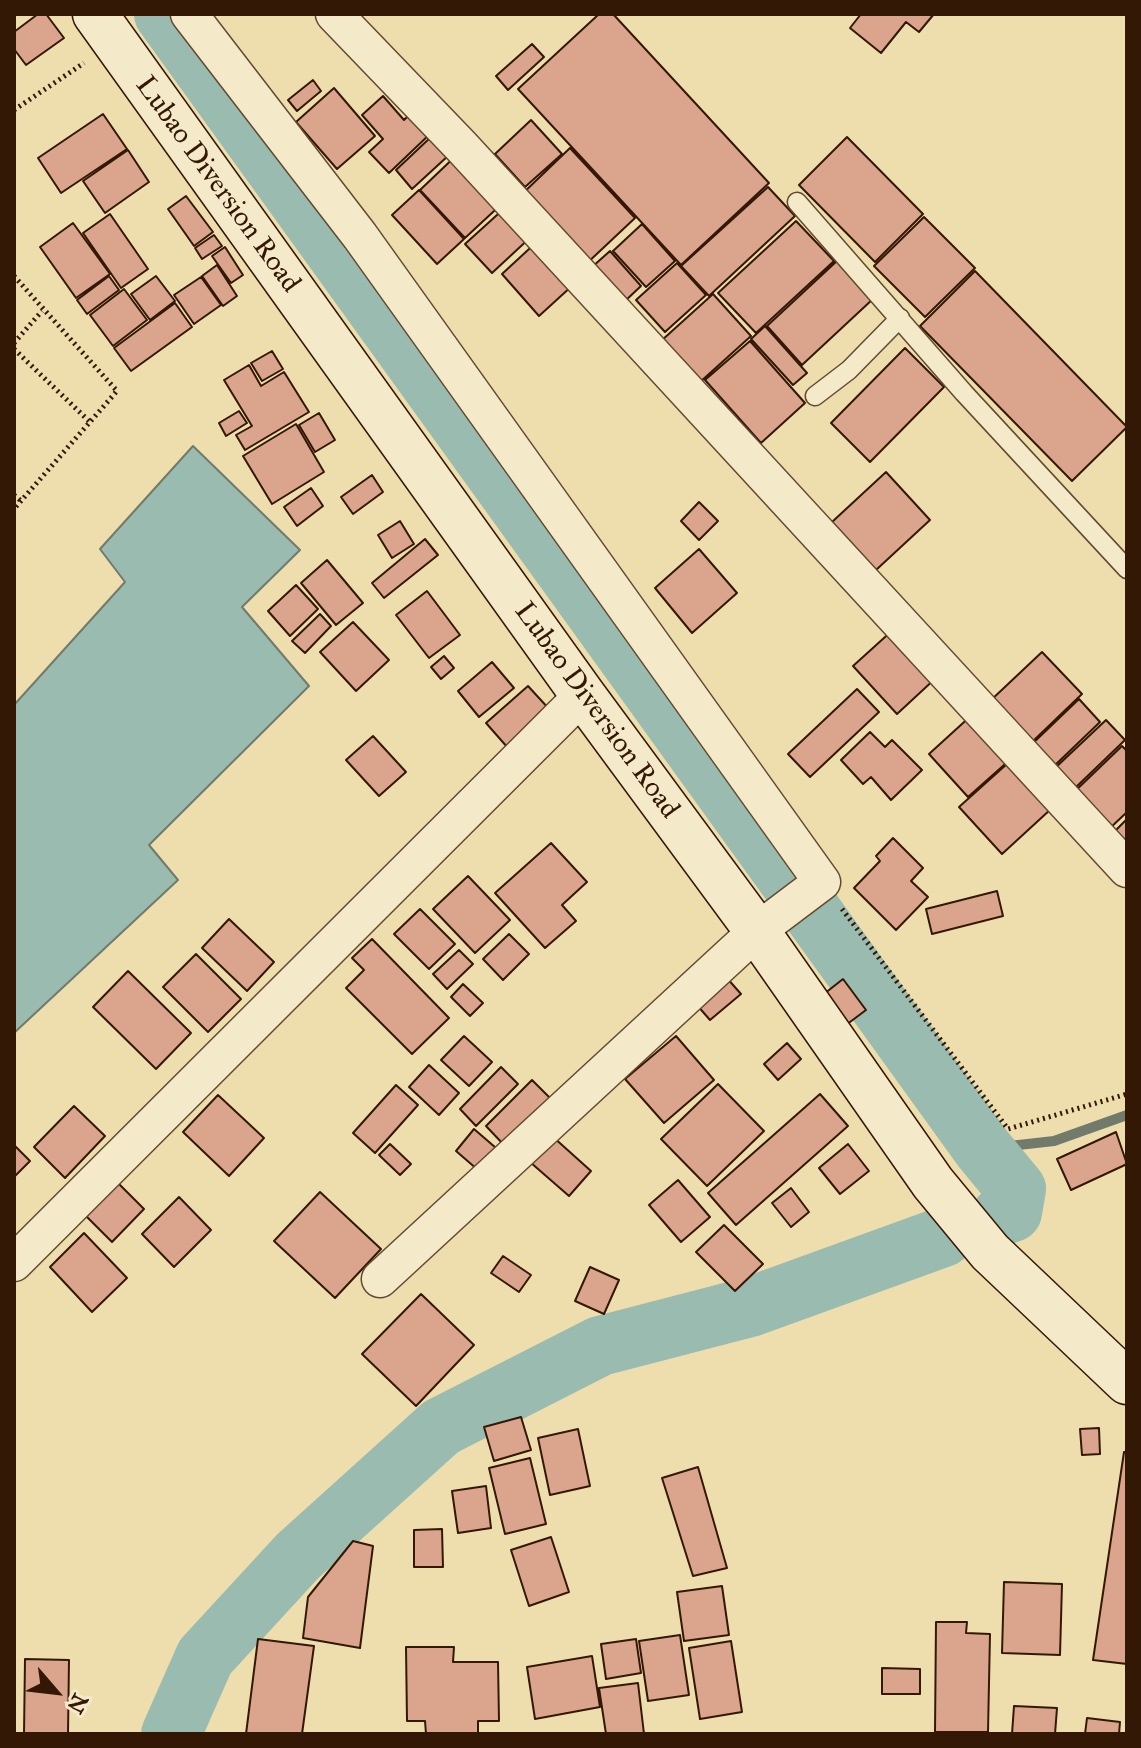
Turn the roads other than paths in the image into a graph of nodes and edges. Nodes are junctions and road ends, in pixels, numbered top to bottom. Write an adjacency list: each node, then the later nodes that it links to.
1 (189, 14): 10 (street)
2 (334, 14): 9 (street)
3 (105, 28): 8 (street, Lubao Diversion Road)
4 (797, 202): 5 (lane)
5 (900, 318): 6 (lane); 7 (lane)
6 (815, 396)
7 (1127, 569)
8 (583, 695): 10 (street, Lubao Diversion Road); 11 (street)
9 (1127, 869)
10 (762, 927): 12 (street); 13 (street, Lubao Diversion Road)
11 (14, 1263)
12 (380, 1279)
13 (1127, 1382)

